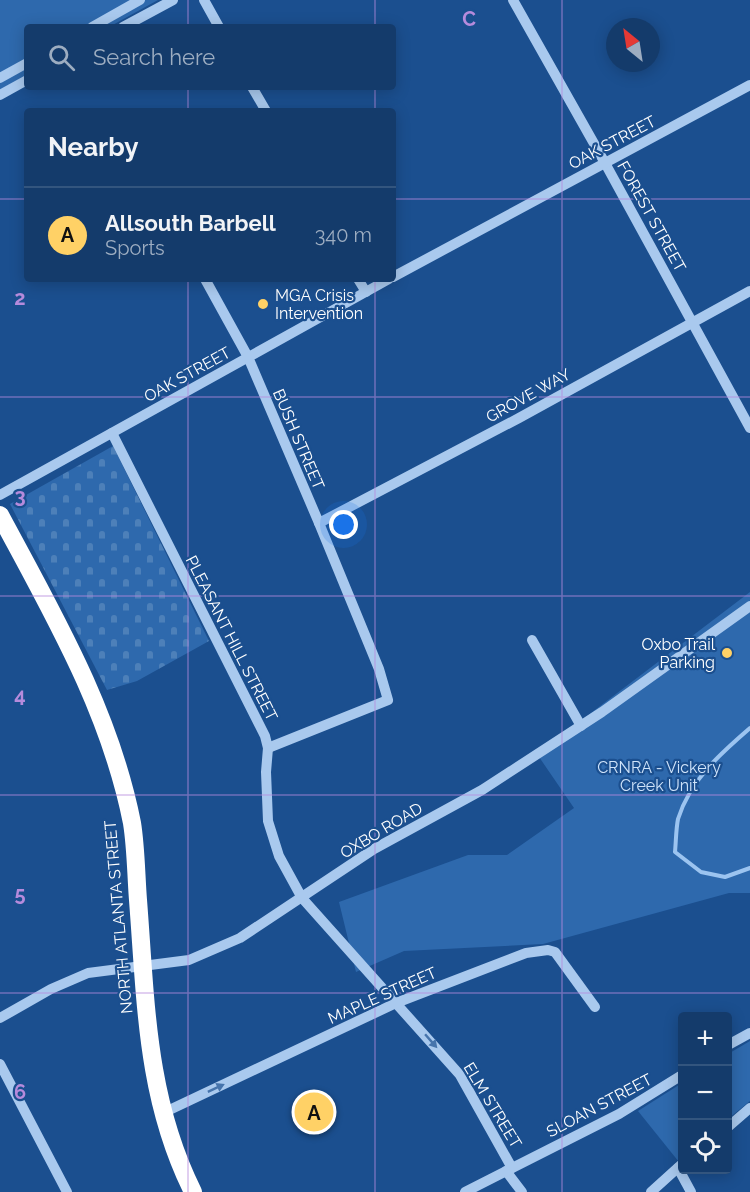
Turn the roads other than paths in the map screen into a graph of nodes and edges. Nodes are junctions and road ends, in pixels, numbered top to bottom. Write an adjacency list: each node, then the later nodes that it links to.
1 (140, 0): 5 (street)
2 (173, 0): 6 (street)
3 (204, 0): 7 (street)
4 (513, 0): 15 (street, FOREST STREET)
5 (97, 24)
6 (129, 24)
7 (217, 24)
8 (24, 65): 9 (street)
9 (0, 78)
10 (24, 82): 13 (street)
11 (750, 85): 15 (street, OAK STREET)
12 (254, 90): 14 (street)
13 (0, 95)
14 (264, 108)
15 (605, 163): 16 (street, OAK STREET); 22 (street, FOREST STREET)
16 (396, 275)
17 (207, 282): 23 (street, BUSH STREET)
18 (360, 282): 21 (street)
19 (384, 282): 21 (street, OAK STREET)
20 (750, 291): 22 (street, GROVE WAY)
21 (366, 292): 23 (street, OAK STREET)
22 (692, 322): 24 (street, FOREST STREET); 28 (street, GROVE WAY)
23 (248, 357): 25 (street, OAK STREET); 28 (street, BUSH STREET)
24 (750, 428)
25 (112, 433): 26 (street, OAK STREET); 32 (street, PLEASANT HILL STREET)
26 (0, 495)
27 (0, 515): 34 (highway, NORTH ATLANTA STREET)
28 (319, 523): 32 (street, BUSH STREET)
29 (750, 606): 31 (street, OXBO ROAD)
30 (532, 640): 31 (street)
31 (581, 726): 33 (street, OXBO ROAD)
32 (268, 748): 33 (street, PLEASANT HILL STREET)
33 (302, 898): 34 (street, OXBO ROAD); 35 (street, ELM STREET)
34 (143, 965): 37 (street, OXBO ROAD); 43 (highway, NORTH ATLANTA STREET)
35 (396, 1003): 36 (street, MAPLE STREET); 43 (street, MAPLE STREET, one-way to 35); 46 (street, ELM STREET, one-way to 46)
36 (595, 1007)
37 (0, 1018)
38 (750, 1033): 39 (street)
39 (732, 1044)
40 (0, 1064): 48 (street)
41 (678, 1077): 46 (street, SLOAN STREET)
42 (750, 1108): 44 (street)
43 (163, 1113): 49 (highway, NORTH ATLANTA STREET)
44 (732, 1124)
45 (678, 1168): 52 (street)
46 (509, 1169): 50 (street, SLOAN STREET); 51 (street, ELM STREET)
47 (683, 1174): 53 (street)
48 (67, 1192)
49 (193, 1192)
50 (465, 1192)
51 (522, 1192)
52 (651, 1192)
53 (691, 1192)

